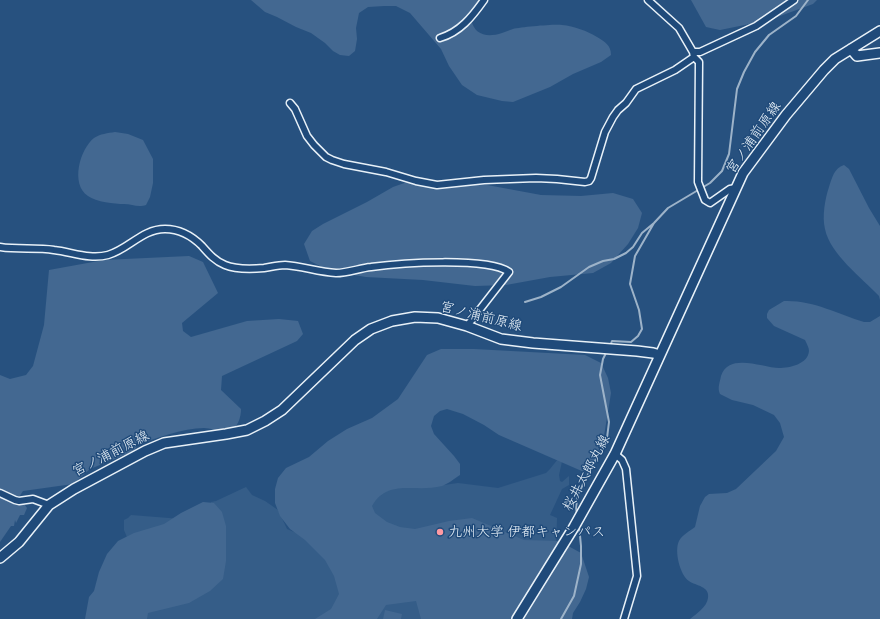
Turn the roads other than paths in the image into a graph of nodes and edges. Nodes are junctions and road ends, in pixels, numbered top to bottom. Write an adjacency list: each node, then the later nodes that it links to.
1 (484, 0): 5 (street)
2 (648, 0): 8 (street)
3 (794, 0): 8 (street)
4 (880, 32): 6 (main road)
5 (440, 38)
6 (851, 49): 7 (main road); 10 (main road, 宮ノ浦前原線)
7 (880, 53)
8 (694, 55): 9 (street); 10 (street)
9 (290, 103)
10 (736, 188): 13 (main road, 宮ノ浦前原線)
11 (0, 247): 12 (street)
12 (467, 326): 13 (main road, 宮ノ浦前原線); 16 (main road, 宮ノ浦前原線)
13 (660, 355): 14 (main road, 桜井太郎丸線)
14 (615, 454): 18 (main road, 桜井太郎丸線); 19 (street)
15 (0, 493): 16 (street)
16 (49, 505): 17 (main road, 宮ノ浦前原線)
17 (0, 558)
18 (517, 619)
19 (624, 619)

